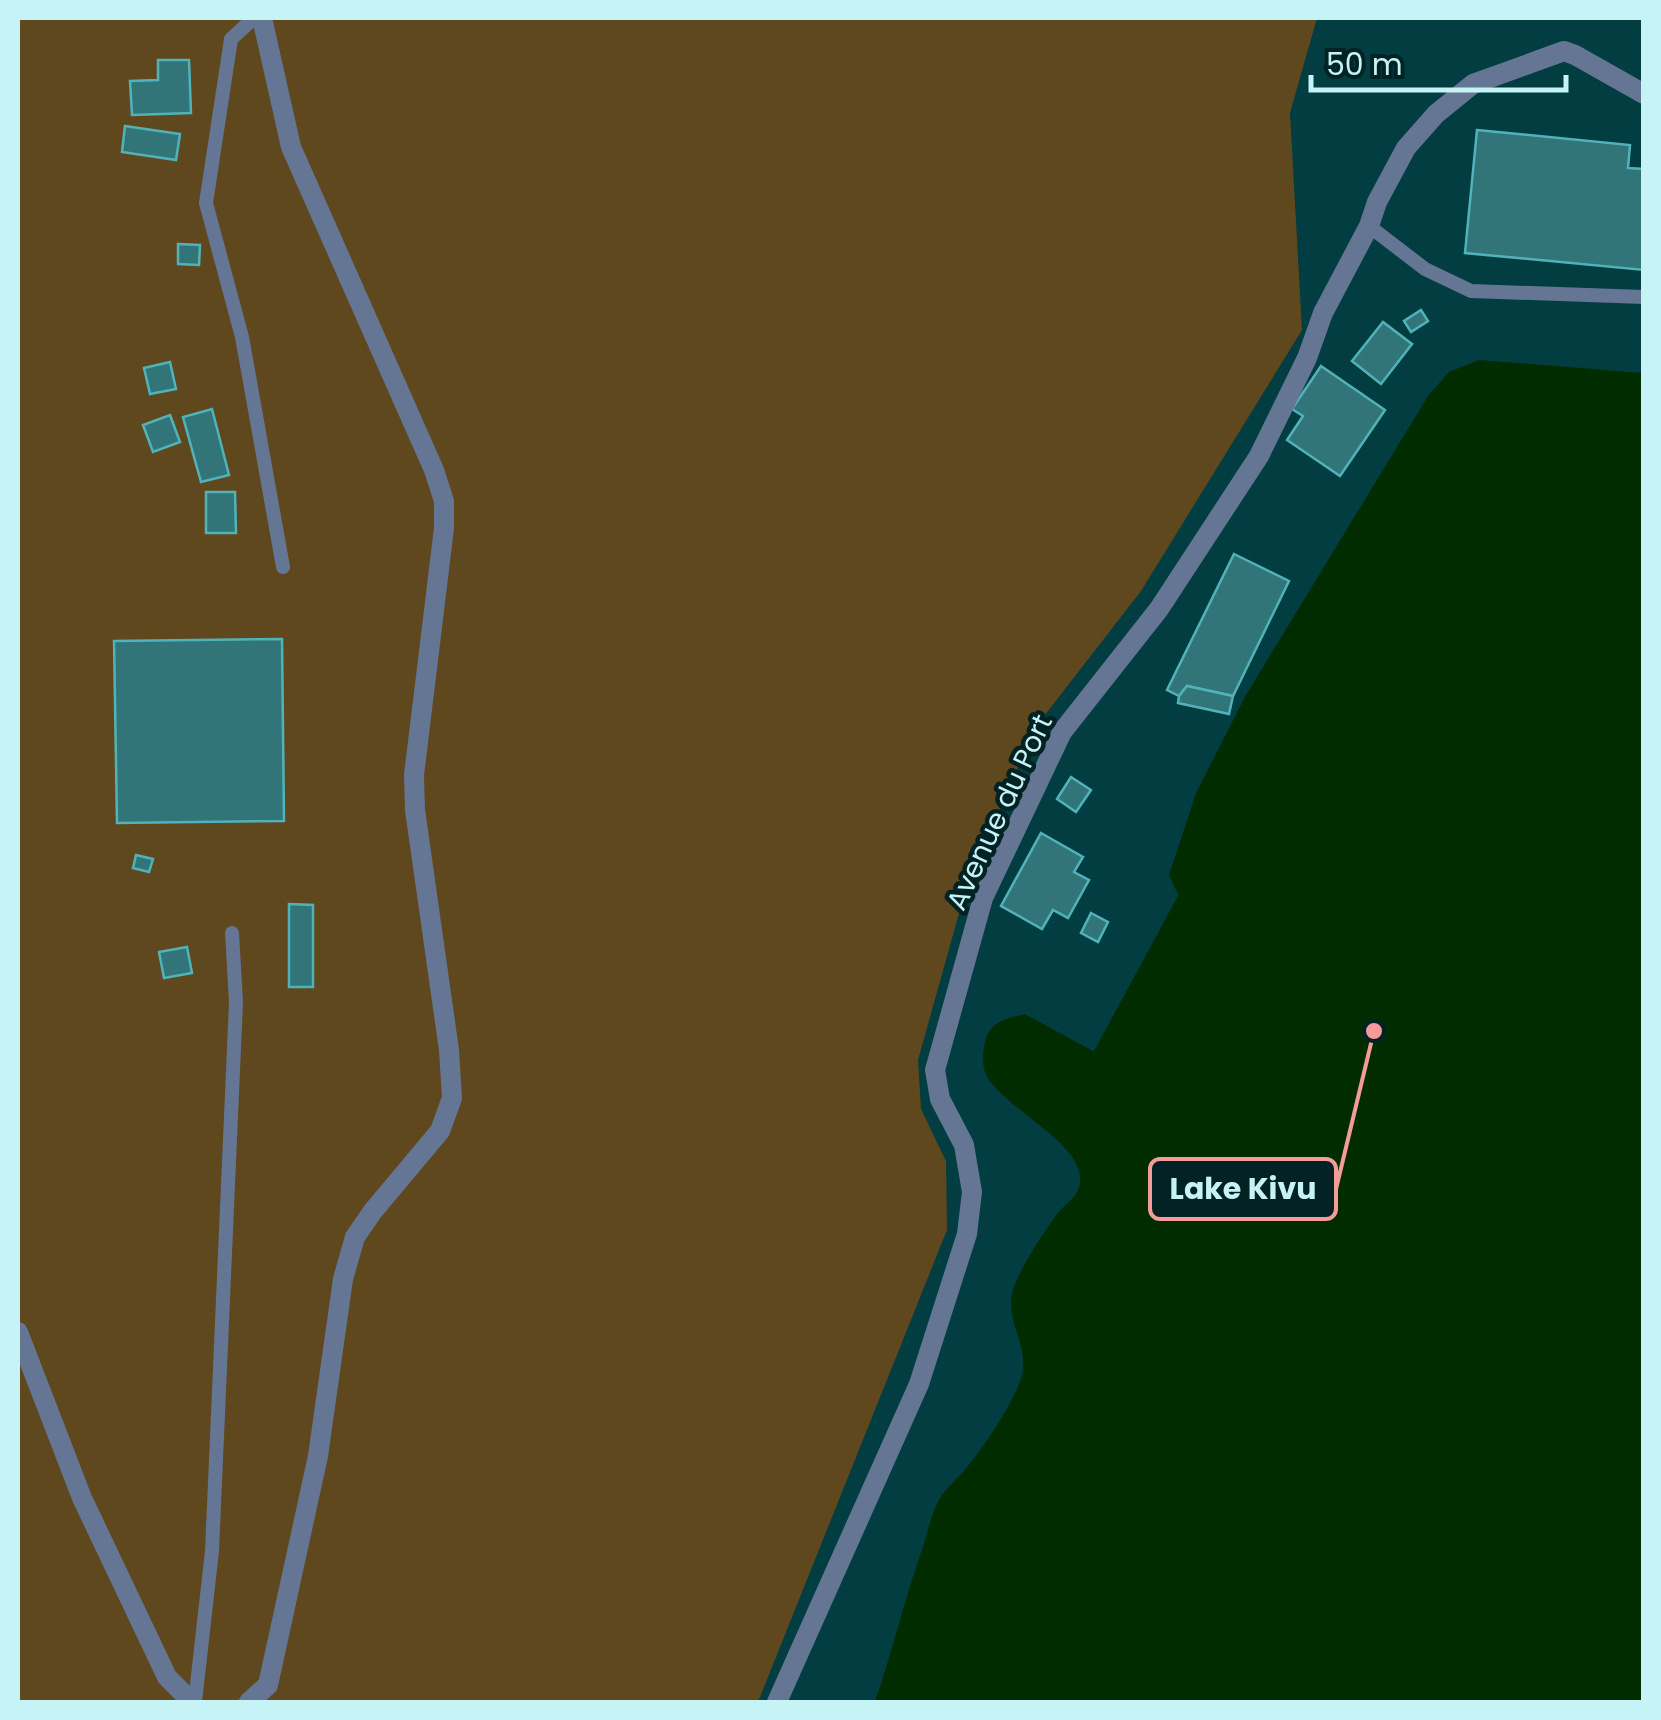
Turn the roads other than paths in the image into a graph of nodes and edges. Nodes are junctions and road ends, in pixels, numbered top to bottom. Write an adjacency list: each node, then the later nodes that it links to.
1 (258, 18): 5 (lane); 9 (street)
2 (1644, 94): 3 (street, Avenue du Port)
3 (1369, 226): 4 (lane); 10 (street, Avenue du Port)
4 (1644, 297)
5 (283, 567)
6 (232, 933): 8 (lane)
7 (18, 1332): 8 (street)
8 (193, 1702)
9 (249, 1702)
10 (777, 1702)

